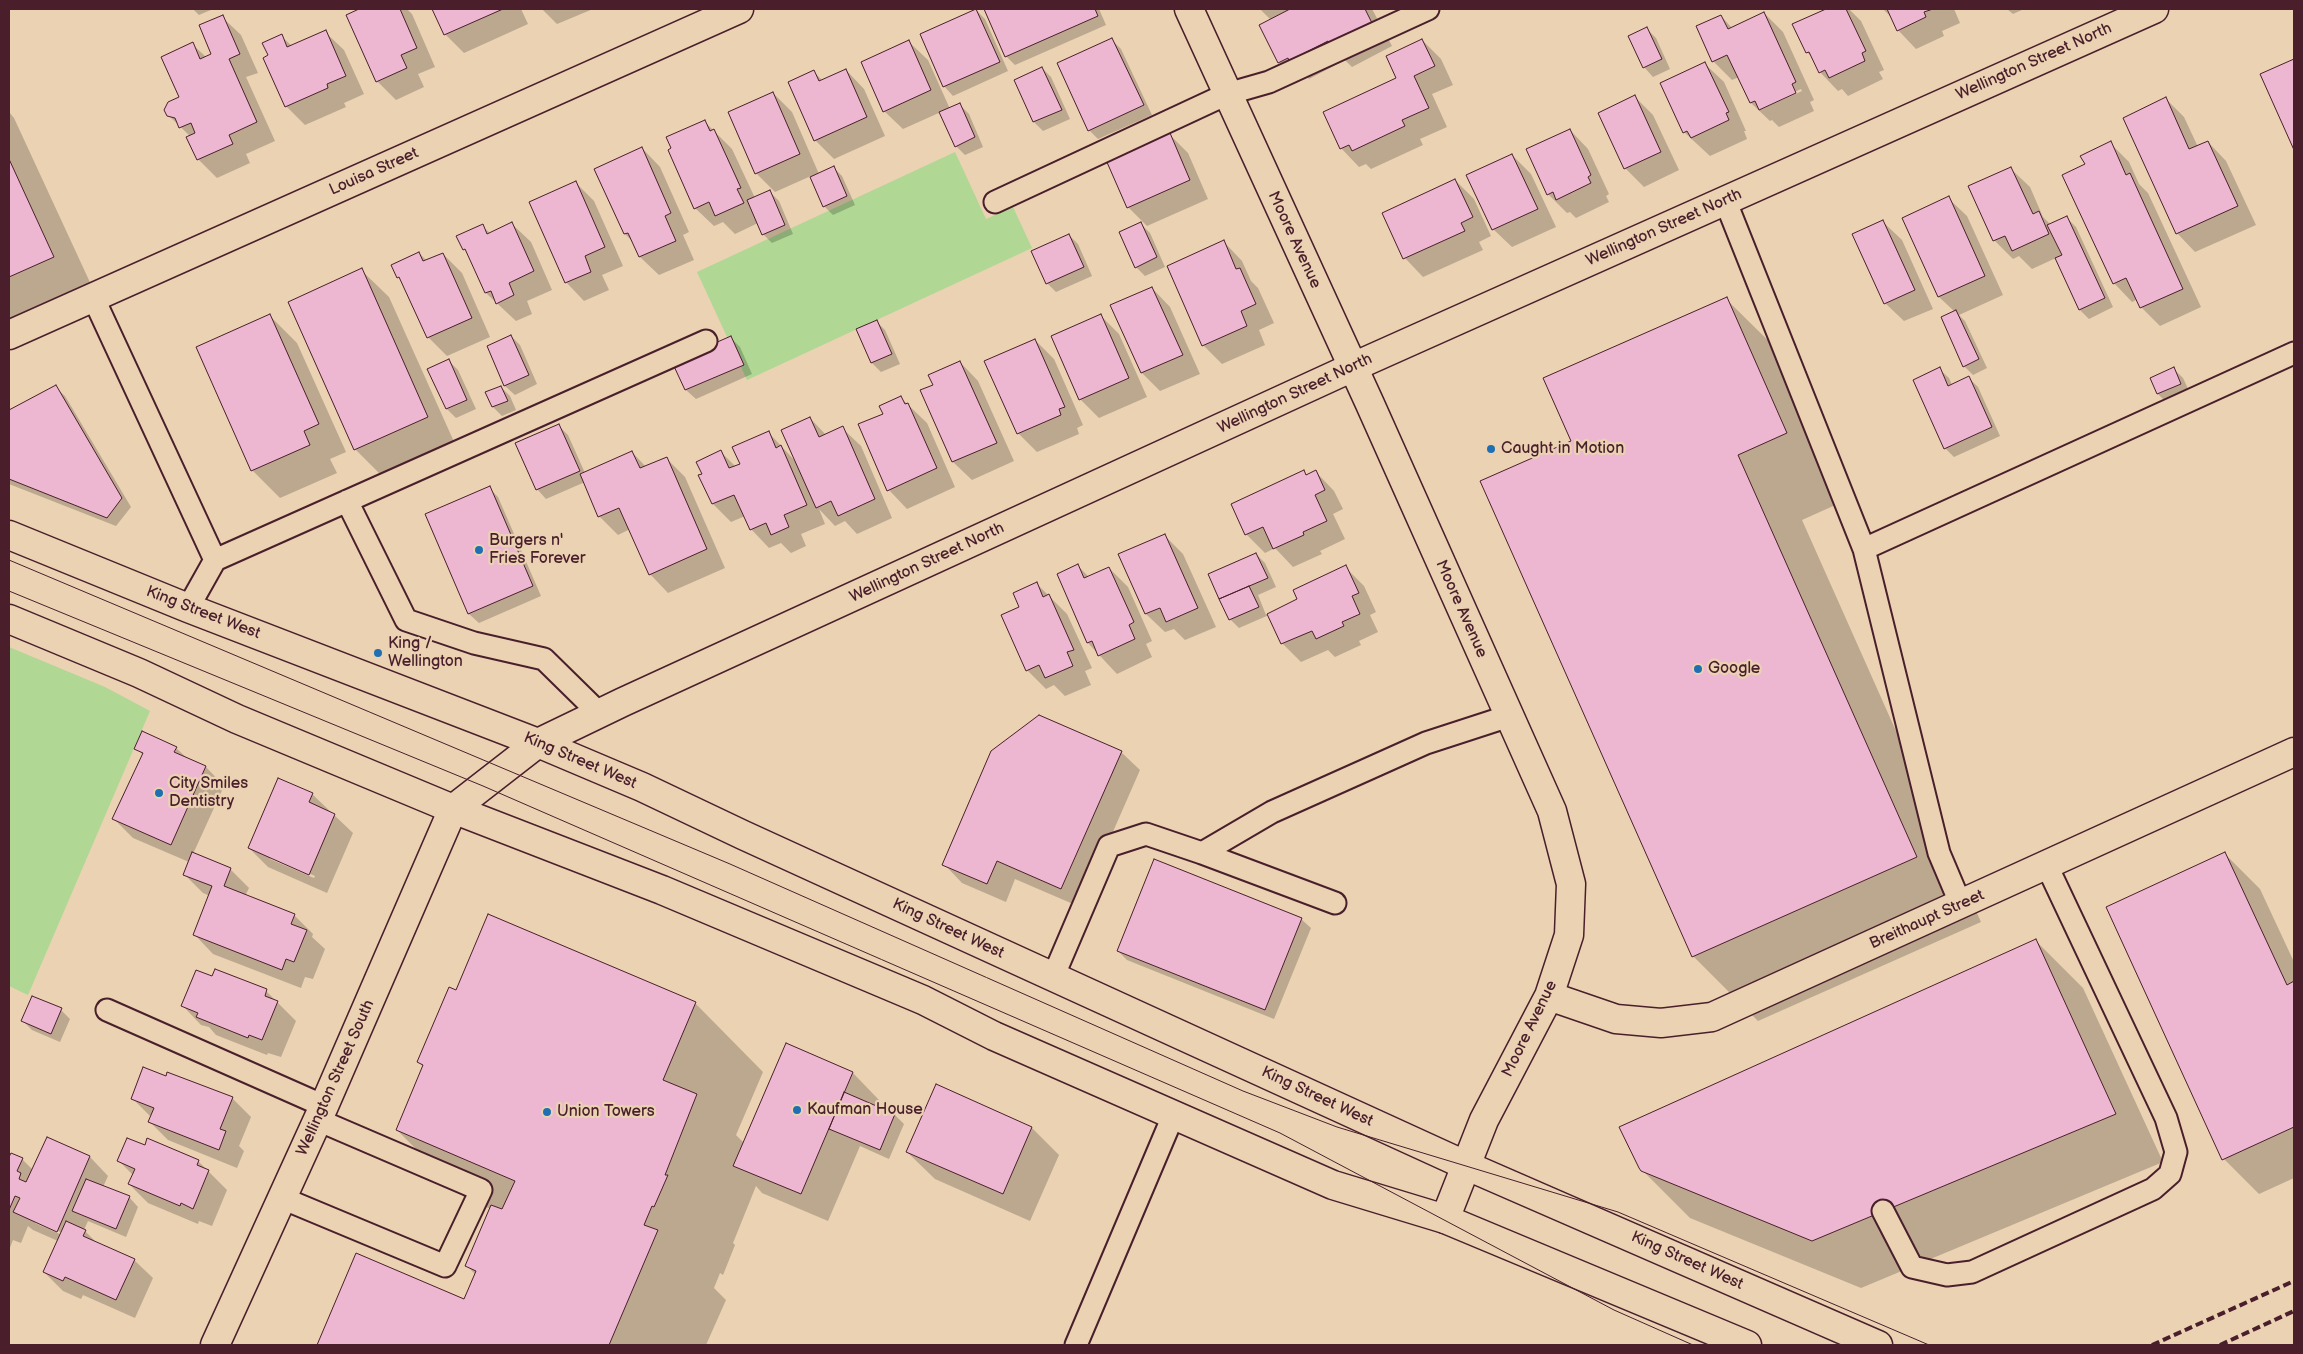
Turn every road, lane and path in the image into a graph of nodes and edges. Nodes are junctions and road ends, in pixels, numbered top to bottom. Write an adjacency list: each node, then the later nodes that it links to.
1 (738, 9): 8 (street, Louisa Street)
2 (1189, 9): 5 (street, Moore Avenue)
3 (1428, 9): 5 (lane)
4 (2154, 9): 6 (street, Wellington Street North)
5 (1226, 94): 7 (lane); 12 (street, Moore Avenue)
6 (1725, 200): 12 (street, Wellington Street North); 15 (lane)
7 (995, 202)
8 (93, 298): 9 (street, Louisa Street); 16 (lane)
9 (9, 335)
10 (706, 341): 13 (lane)
11 (2294, 354): 15 (lane)
12 (1353, 367): 19 (street, Wellington Street North); 20 (street, Moore Avenue)
13 (347, 501): 16 (lane); 19 (lane)
14 (9, 535): 17 (street, King Street West)
15 (1864, 549): 27 (lane)
16 (215, 560): 17 (lane)
17 (188, 608): 21 (street, King Street West)
18 (9, 619): 23 (street)
19 (600, 714): 21 (street, Wellington Street North)
20 (1509, 716): 24 (lane); 29 (street, Moore Avenue)
21 (538, 742): 23 (street, Wellington Street North); 28 (street, King Street West)
22 (2294, 752): 25 (street, Breithaupt Street)
23 (453, 809): 31 (street, Wellington Street South); 32 (street)
24 (1202, 853): 26 (lane); 28 (lane)
25 (2046, 866): 27 (street, Breithaupt Street); 35 (lane)
26 (1335, 903)
27 (1961, 905): 29 (street, Breithaupt Street)
28 (1052, 977): 33 (street, King Street West)
29 (1549, 996): 33 (street, Moore Avenue)
30 (107, 1010): 31 (lane)
31 (321, 1113): 34 (street, Wellington Street South); 34 (lane)
32 (1173, 1116): 36 (street); 38 (lane)
33 (1465, 1164): 36 (street, Moore Avenue); 40 (street, King Street West)
34 (282, 1198): 37 (street, Wellington Street South)
35 (1883, 1211)
36 (1444, 1219): 39 (street)
37 (215, 1345)
38 (1076, 1345)
39 (1747, 1345)
40 (1878, 1345)

